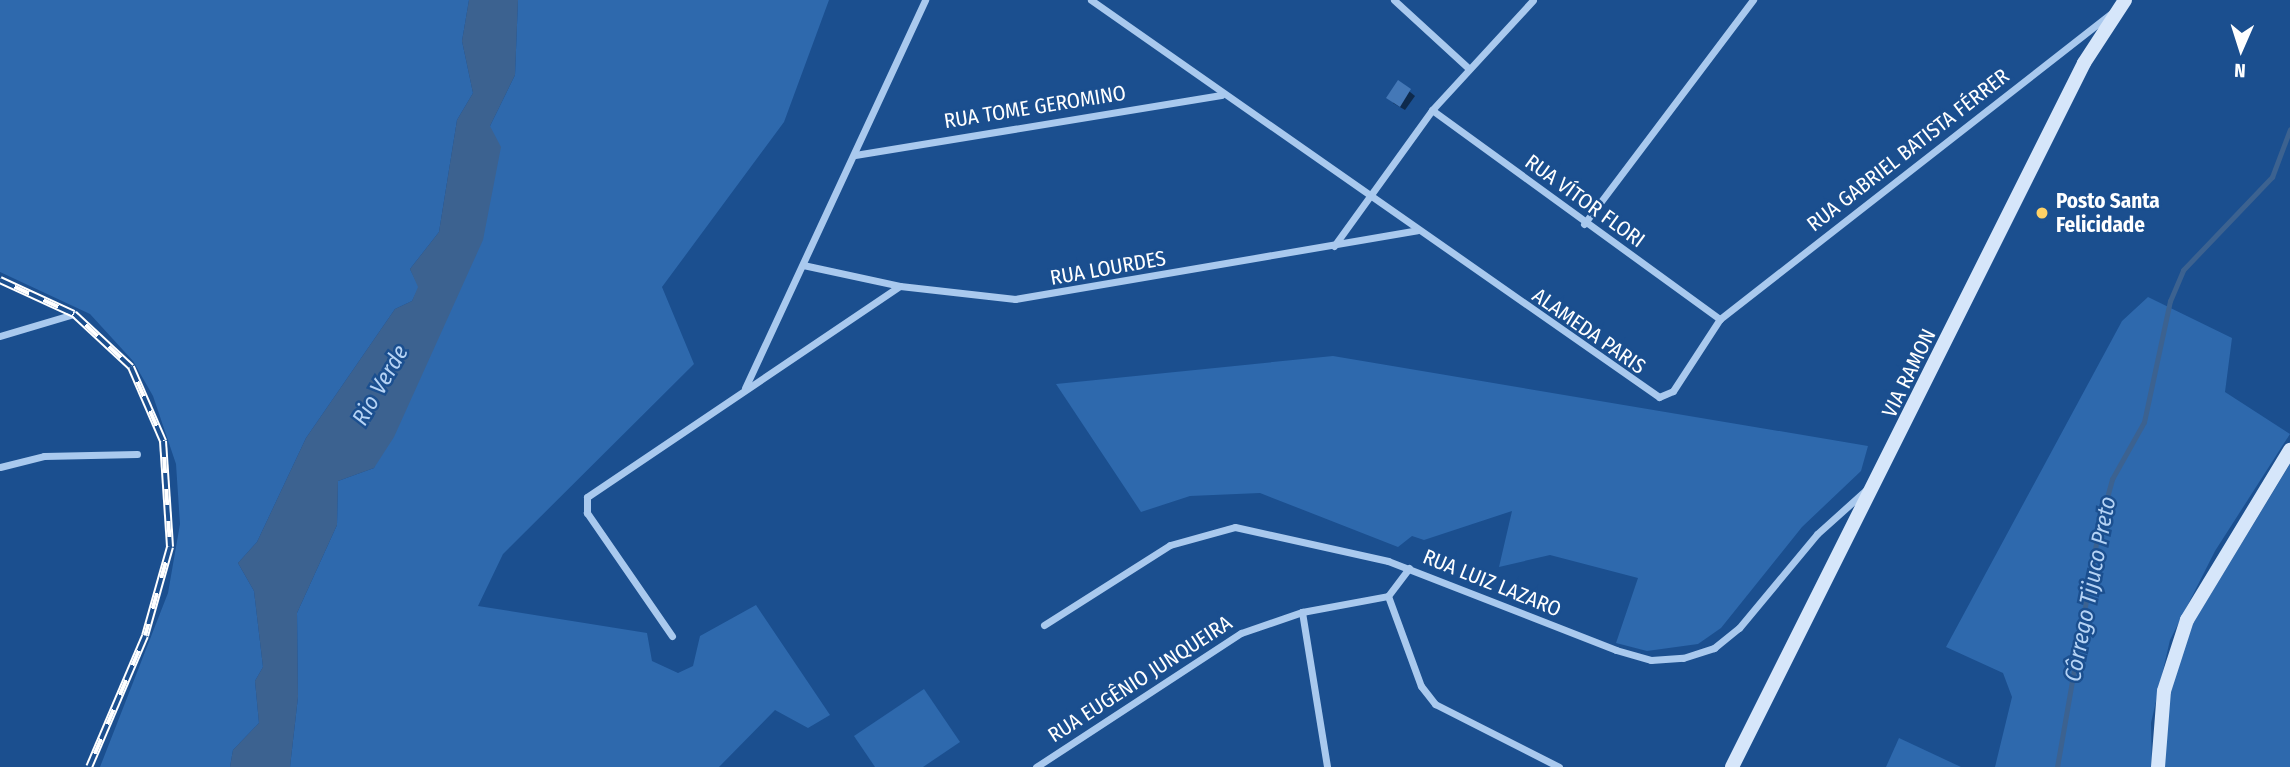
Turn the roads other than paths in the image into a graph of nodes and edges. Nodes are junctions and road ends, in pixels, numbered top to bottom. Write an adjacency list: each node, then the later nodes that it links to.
1 (925, 0): 10 (street)
2 (1091, 0): 8 (street, ALAMEDA PARIS)
3 (1394, 0): 7 (street)
4 (1533, 0): 7 (street)
5 (1753, 0): 12 (street)
6 (2121, 4): 18 (street, RUA GABRIEL BATISTA FÉRRER); 24 (main road, VIA RAMON)
7 (1467, 67): 9 (street)
8 (1221, 95): 10 (street, RUA TOME GEROMINO); 11 (street, ALAMEDA PARIS)
9 (1432, 110): 11 (street); 12 (street, RUA VÍTOR FLORI)
10 (855, 155): 15 (street)
11 (1365, 196): 13 (street, ALAMEDA PARIS); 14 (street)
12 (1584, 224): 18 (street, RUA VÍTOR FLORI)
13 (1418, 230): 14 (street, RUA LOURDES); 18 (street, ALAMEDA PARIS)
14 (1334, 246): 16 (street, RUA LOURDES)
15 (803, 265): 16 (street, RUA LOURDES); 20 (street)
16 (900, 286): 20 (street)
17 (74, 314): 19 (street)
18 (1720, 319)
19 (0, 336)
20 (744, 388): 29 (street)
21 (2290, 450): 34 (main road)
22 (138, 454): 23 (street)
23 (0, 467)
24 (1880, 478): 25 (street, RUA LUIZ LAZARO); 33 (main road, VIA RAMON)
25 (1409, 568): 26 (street); 28 (street, RUA LUIZ LAZARO)
26 (1388, 596): 27 (street, RUA EUGÊNIO JUNQUEIRA); 32 (street)
27 (1302, 612): 30 (street, RUA EUGÊNIO JUNQUEIRA); 31 (street)
28 (1044, 625)
29 (671, 636)
30 (1036, 767)
31 (1327, 767)
32 (1559, 767)
33 (1732, 767)
34 (2158, 767)

